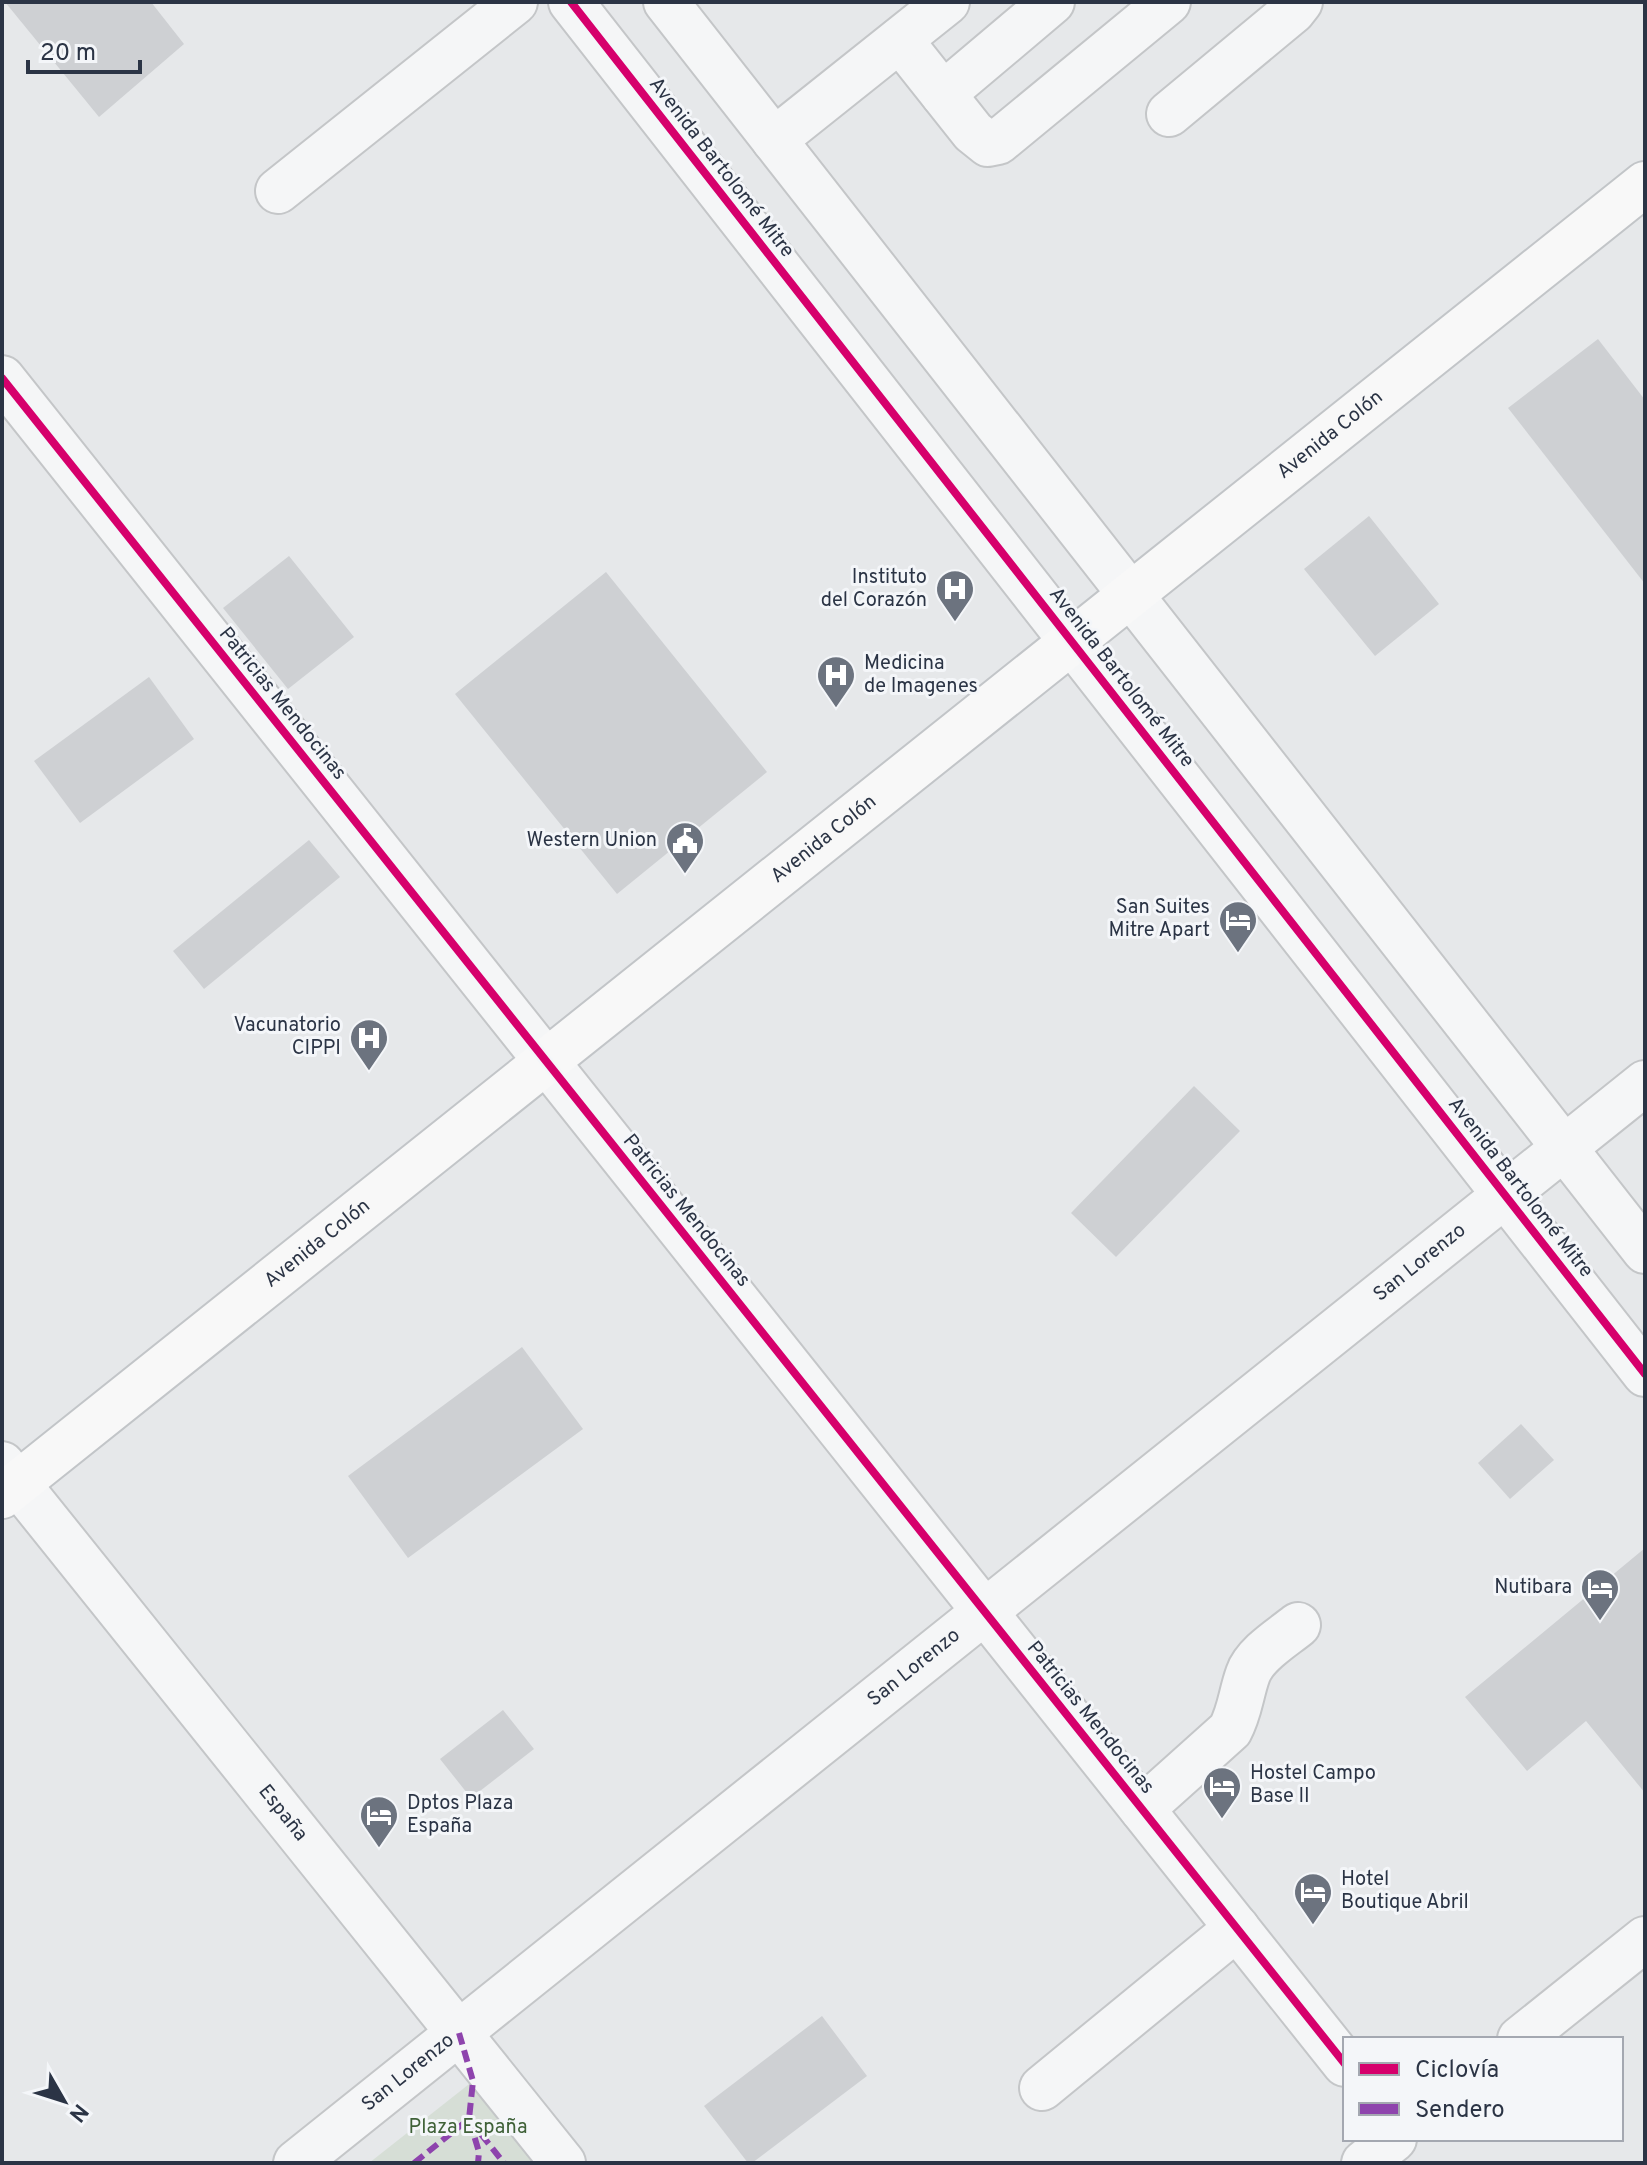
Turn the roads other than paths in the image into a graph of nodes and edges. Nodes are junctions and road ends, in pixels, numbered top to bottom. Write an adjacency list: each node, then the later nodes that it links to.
1 (515, 2): 12 (street)
2 (571, 2): 16 (street, Avenida Bartolomé Mitre)
3 (666, 2): 11 (street)
4 (947, 2): 8 (street)
5 (1052, 2): 9 (street)
6 (1168, 2): 9 (street)
7 (1300, 2): 10 (street)
8 (900, 40): 9 (street); 11 (street)
9 (943, 94)
10 (1169, 114)
11 (774, 140): 15 (street)
12 (278, 191)
13 (1642, 194): 15 (main road, Avenida Colón)
14 (2, 378): 17 (street, Patricias Mendocinas)
15 (1131, 595): 16 (main road, Avenida Colón); 19 (street)
16 (1072, 642): 17 (main road, Avenida Colón); 20 (street, Avenida Bartolomé Mitre)
17 (546, 1062): 23 (main road, Avenida Colón); 24 (street, Patricias Mendocinas)
18 (1645, 1083): 19 (street, San Lorenzo)
19 (1564, 1148): 20 (street, San Lorenzo); 21 (street)
20 (1505, 1195): 22 (street, Avenida Bartolomé Mitre); 24 (street, San Lorenzo)
21 (1645, 1251)
22 (1645, 1374)
23 (7, 1481): 29 (street, España)
24 (985, 1612): 26 (street, Patricias Mendocinas); 29 (street, San Lorenzo)
25 (1298, 1625): 26 (street)
26 (1142, 1809): 27 (street, Patricias Mendocinas)
27 (1237, 1928): 31 (street, Patricias Mendocinas); 32 (street)
28 (1645, 1939): 30 (street)
29 (459, 2033): 35 (street, San Lorenzo); 36 (street, España)
30 (1522, 2037)
31 (1343, 2061)
32 (1042, 2088)
33 (1392, 2141): 37 (street)
34 (1407, 2141): 38 (street)
35 (296, 2163)
36 (563, 2163)
37 (1364, 2163)
38 (1424, 2163)

